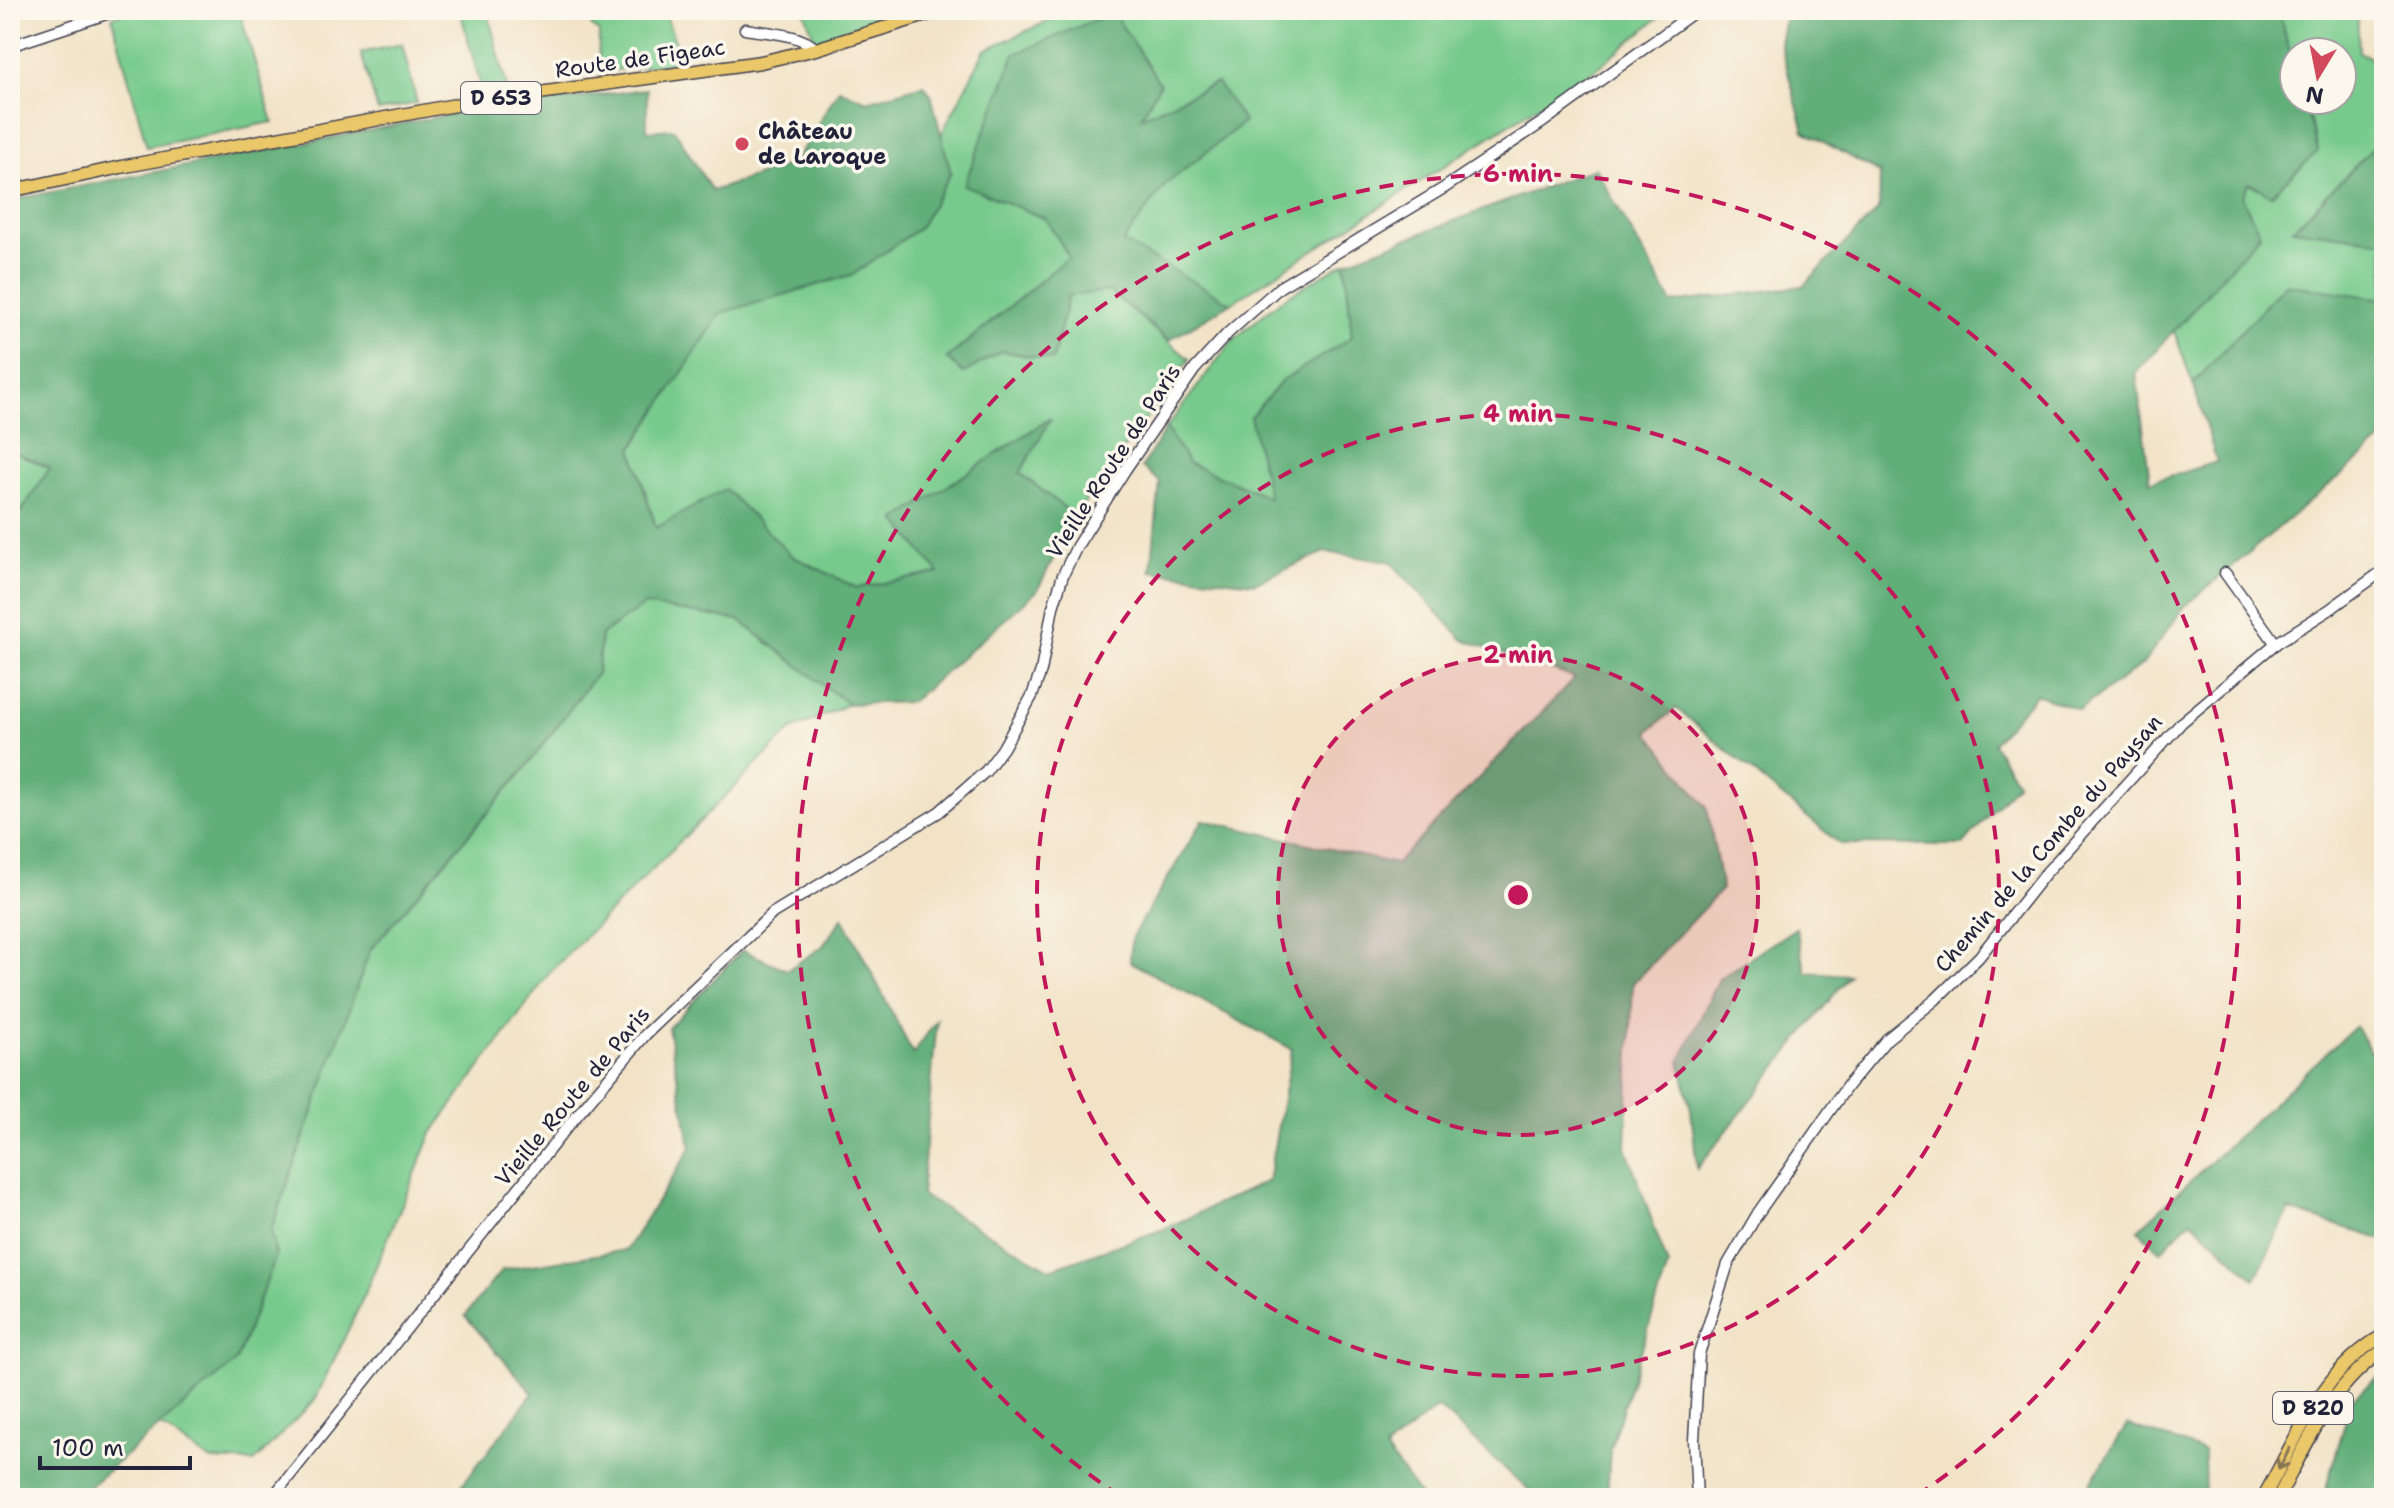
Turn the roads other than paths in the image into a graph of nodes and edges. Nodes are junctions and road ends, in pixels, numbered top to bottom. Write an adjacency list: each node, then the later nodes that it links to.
1 (118, 10): 5 (street)
2 (942, 10): 6 (main road, Route de Figeac / D 653)
3 (1697, 10): 13 (street, Vieille Route de Paris)
4 (745, 29): 6 (street)
5 (10, 46)
6 (816, 49): 7 (main road, Route de Figeac / D 653)
7 (10, 191)
8 (2384, 570): 10 (street, Chemin de la Combe du Paysan)
9 (2225, 573): 10 (street)
10 (2276, 644): 14 (street, Chemin de la Combe du Paysan)
11 (2384, 1335): 15 (main road, D 820, one-way to 15)
12 (2384, 1350): 16 (main road, D 820)
13 (272, 1498)
14 (1697, 1498)
15 (2263, 1498)
16 (2278, 1498)

